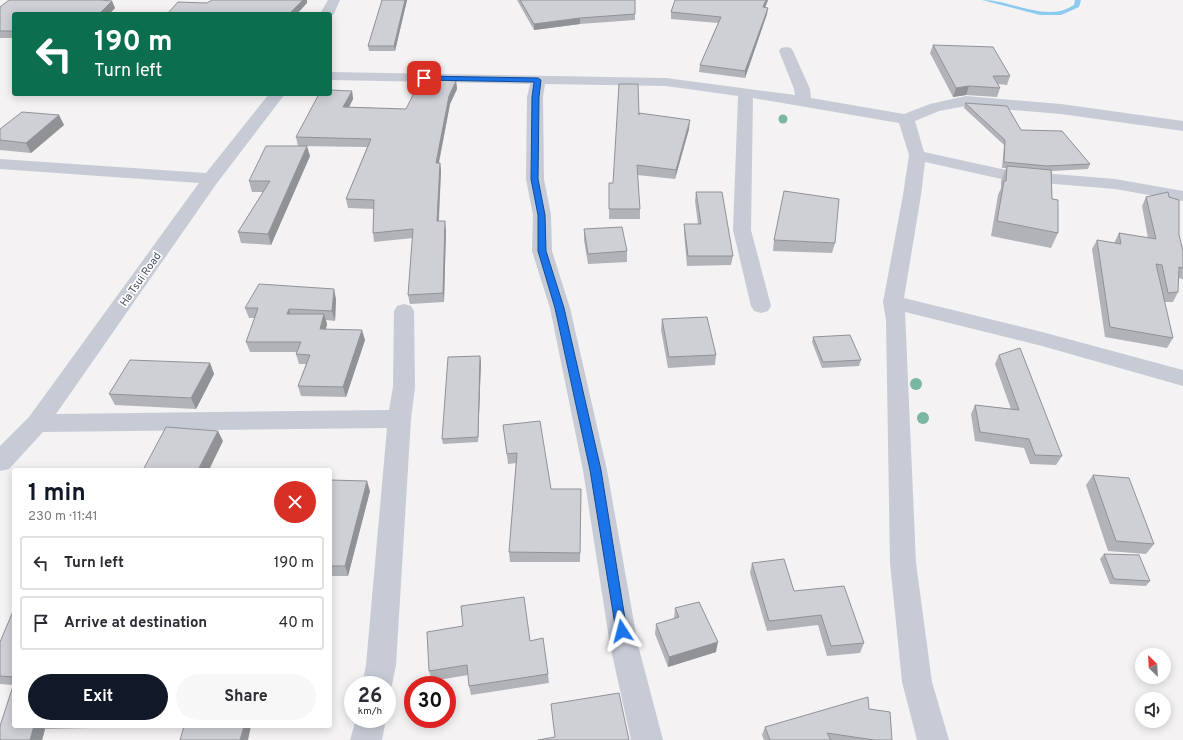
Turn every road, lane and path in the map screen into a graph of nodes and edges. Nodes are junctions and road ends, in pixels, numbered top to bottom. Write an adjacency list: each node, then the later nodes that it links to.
1 (334, 0): 2 (street)
2 (328, 12)
3 (786, 51): 8 (street)
4 (332, 76): 5 (street)
5 (538, 80): 6 (street); 25 (street)
6 (746, 92): 8 (street); 16 (street)
7 (275, 96): 13 (street, Ha Tsui Road)
8 (804, 101): 9 (street)
9 (906, 119): 10 (street); 11 (street)
10 (1183, 126)
11 (917, 155): 14 (street); 15 (street)
12 (0, 164): 13 (street)
13 (211, 179): 20 (street, Ha Tsui Road)
14 (1183, 196)
15 (893, 302): 18 (street); 26 (street)
16 (761, 306)
17 (404, 311): 19 (street)
18 (1183, 378)
19 (399, 418): 20 (street); 22 (street)
20 (37, 423): 21 (street, Ha Tsui Road)
21 (0, 461)
22 (379, 676)
23 (369, 728): 24 (street)
24 (366, 740)
25 (647, 740)
26 (933, 740)

